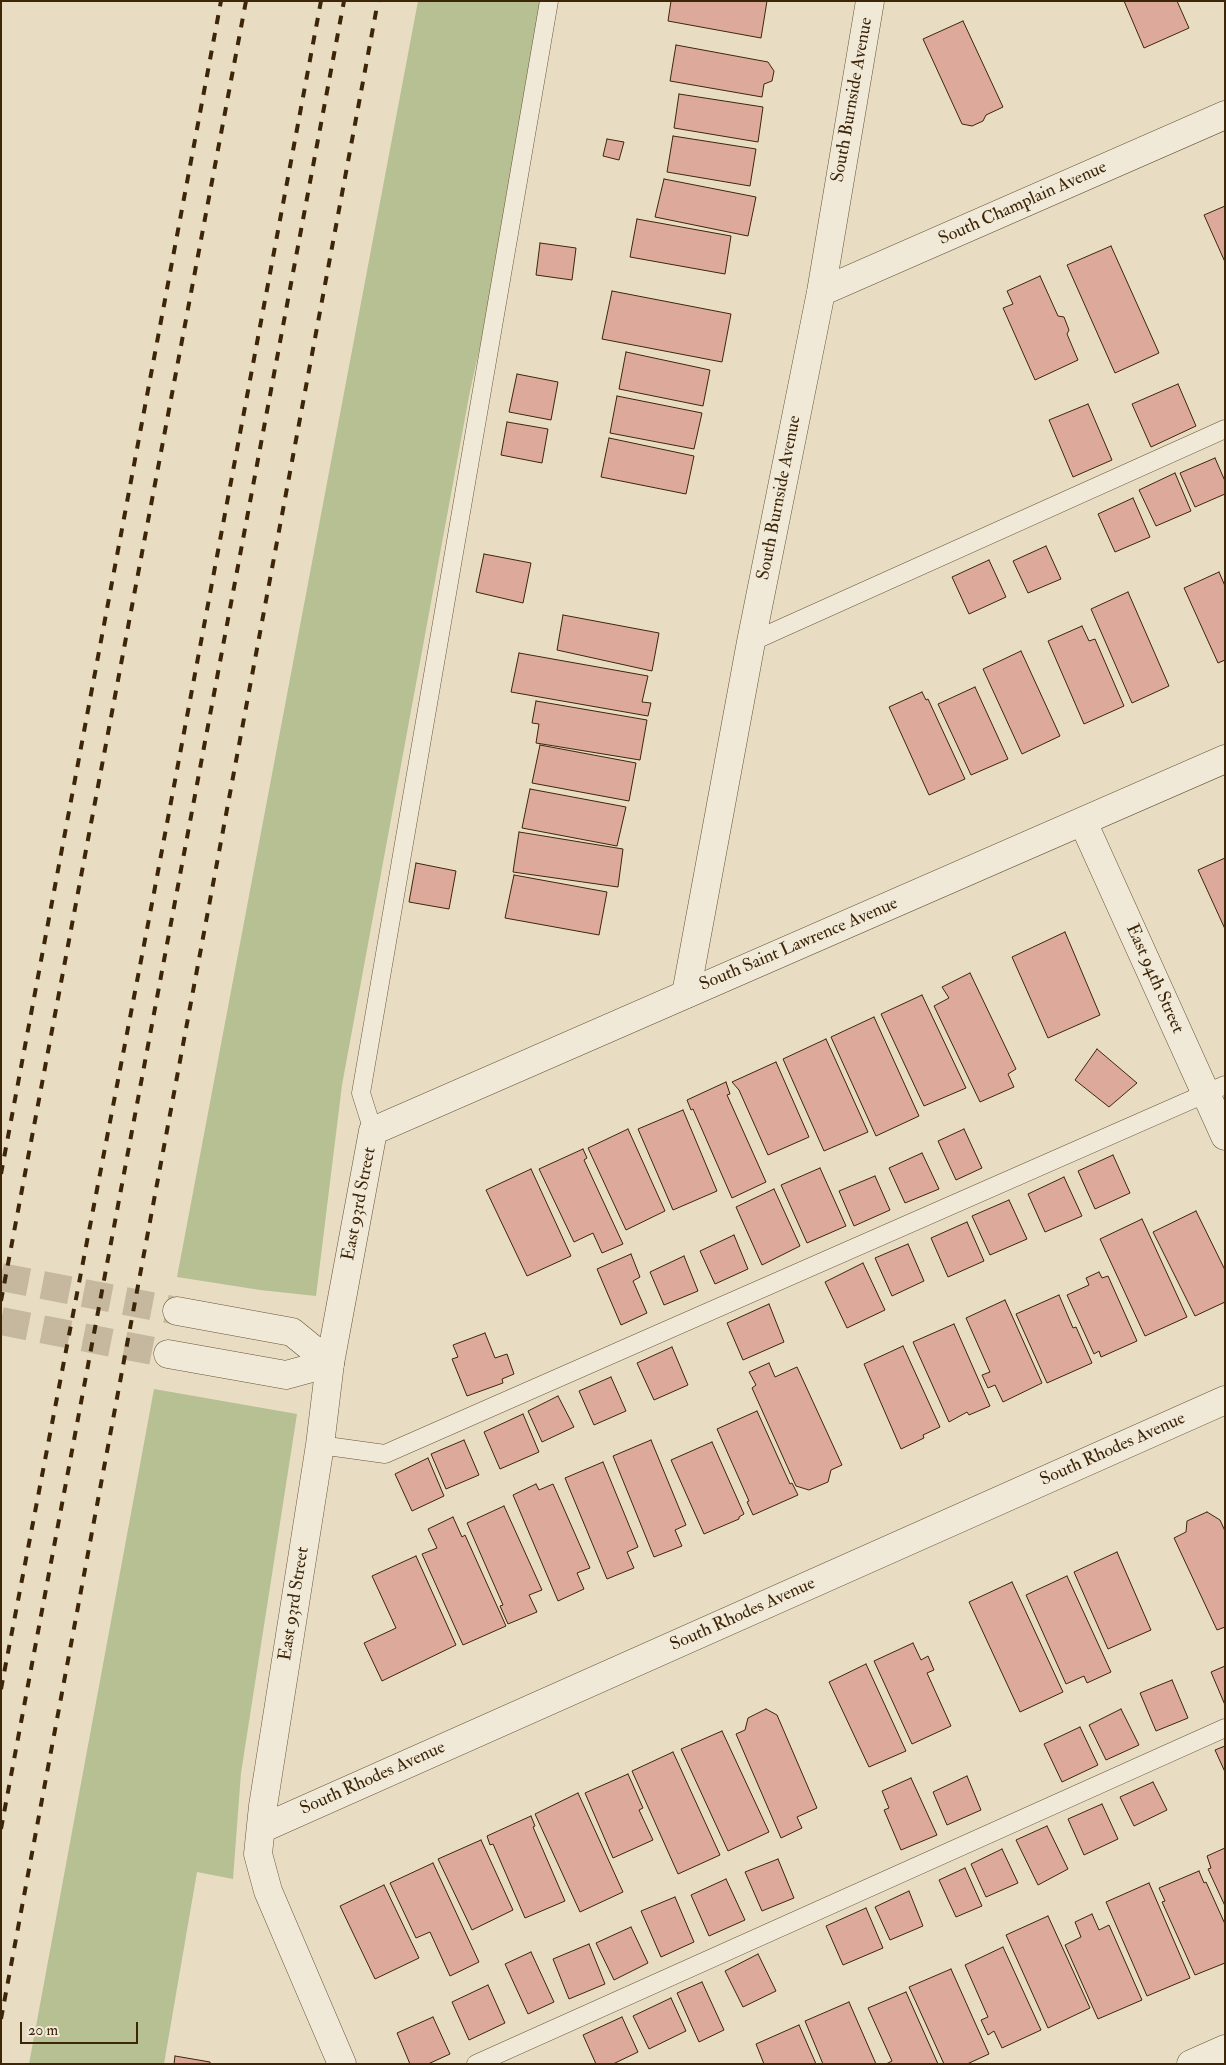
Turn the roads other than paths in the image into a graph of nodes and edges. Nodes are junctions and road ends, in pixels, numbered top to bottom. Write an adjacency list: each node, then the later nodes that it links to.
1 (549, 1): 11 (lane)
2 (870, 1): 4 (street, South Burnside Avenue)
3 (1225, 115): 4 (street, South Champlain Avenue)
4 (821, 292): 6 (street, South Burnside Avenue)
5 (1225, 429): 6 (lane)
6 (751, 642): 9 (street, South Burnside Avenue)
7 (1225, 759): 8 (street, South Saint Lawrence Avenue)
8 (1083, 822): 9 (street, South Saint Lawrence Avenue); 10 (street, East 94th Street)
9 (686, 994): 11 (street, South Saint Lawrence Avenue)
10 (1215, 1090): 12 (street, East 94th Street); 17 (lane)
11 (373, 1131): 15 (street, East 93rd Street)
12 (1225, 1136)
13 (177, 1311): 15 (street)
14 (168, 1354): 15 (street)
15 (330, 1363): 17 (street, East 93rd Street)
16 (1225, 1400): 19 (street, South Rhodes Avenue)
17 (320, 1445): 19 (street, East 93rd Street)
18 (1225, 1728): 22 (lane)
19 (261, 1829): 21 (street, East 93rd Street)
20 (1225, 2049): 23 (street)
21 (342, 2064)
22 (476, 2064)
23 (1191, 2064)

